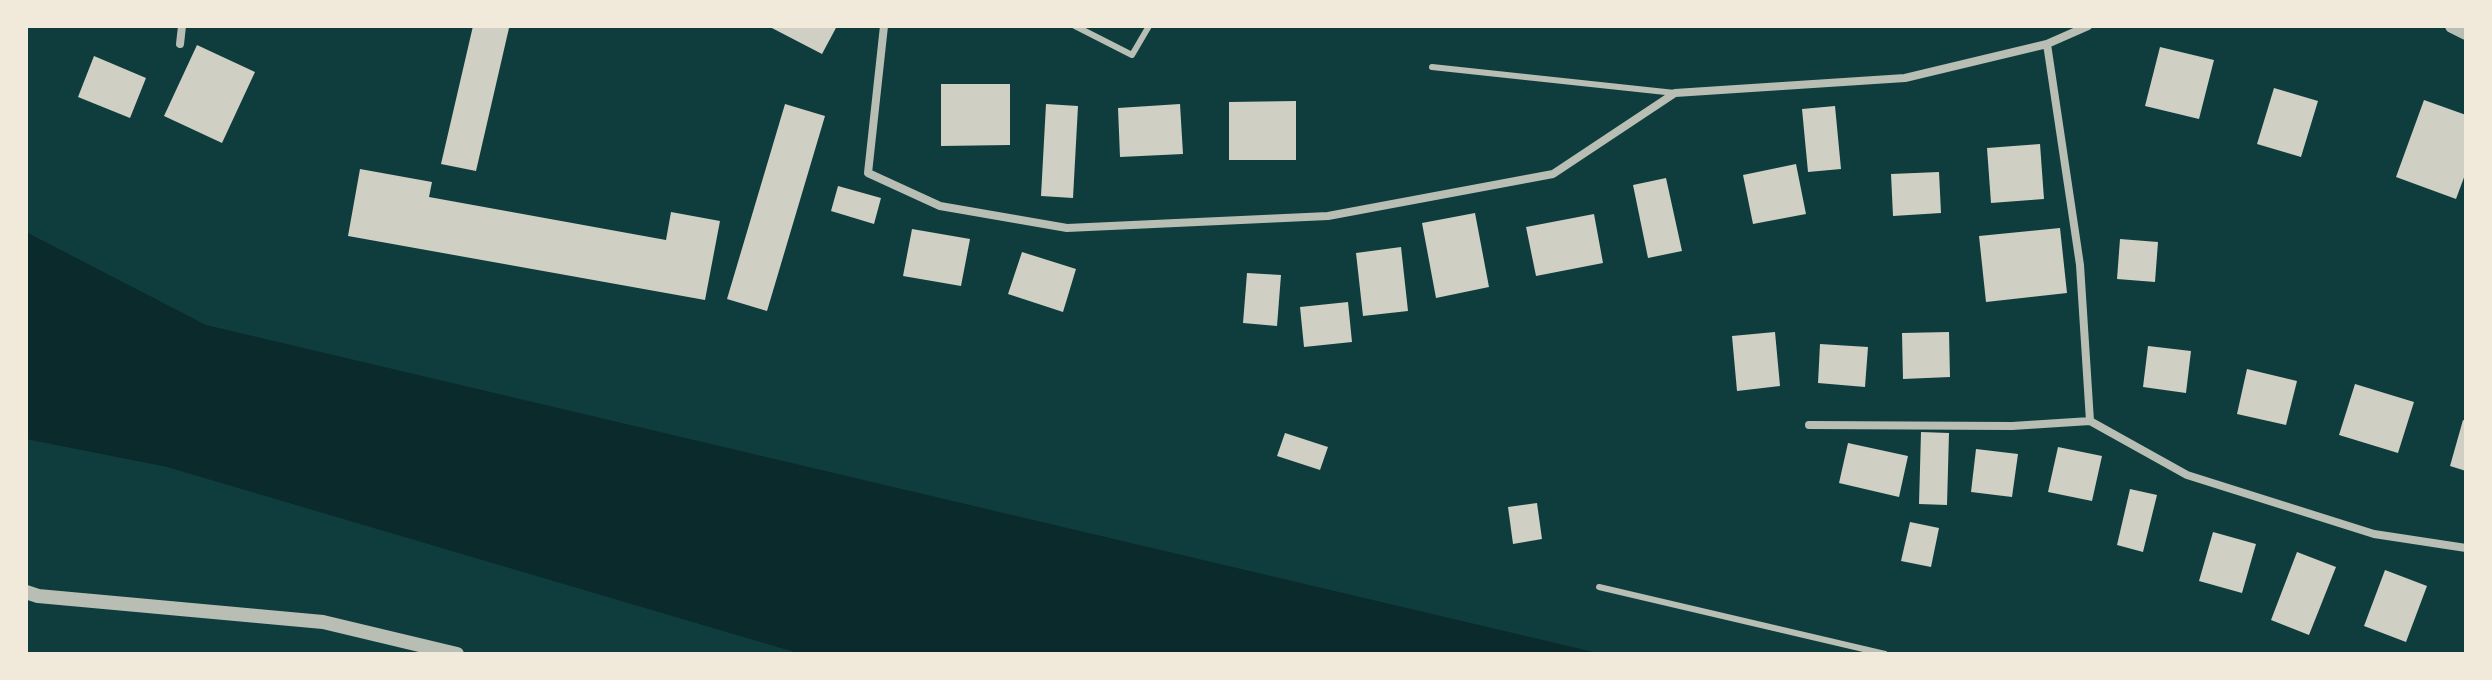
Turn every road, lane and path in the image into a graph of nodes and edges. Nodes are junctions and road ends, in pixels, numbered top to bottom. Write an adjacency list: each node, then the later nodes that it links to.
1 (182, 26): 8 (street)
2 (884, 26): 11 (street)
3 (1075, 26): 4 (lane)
4 (1149, 26)
5 (2088, 26): 9 (street)
6 (2452, 26): 7 (street)
7 (2466, 33)
8 (180, 44)
9 (2047, 44): 11 (street); 12 (street)
10 (1432, 67): 11 (lane)
11 (1675, 93)
12 (2090, 421): 13 (street); 14 (street)
13 (1809, 425)
14 (2466, 548)
15 (1599, 587): 18 (lane)
16 (26, 592): 17 (street)
17 (457, 654)
18 (1885, 654)

